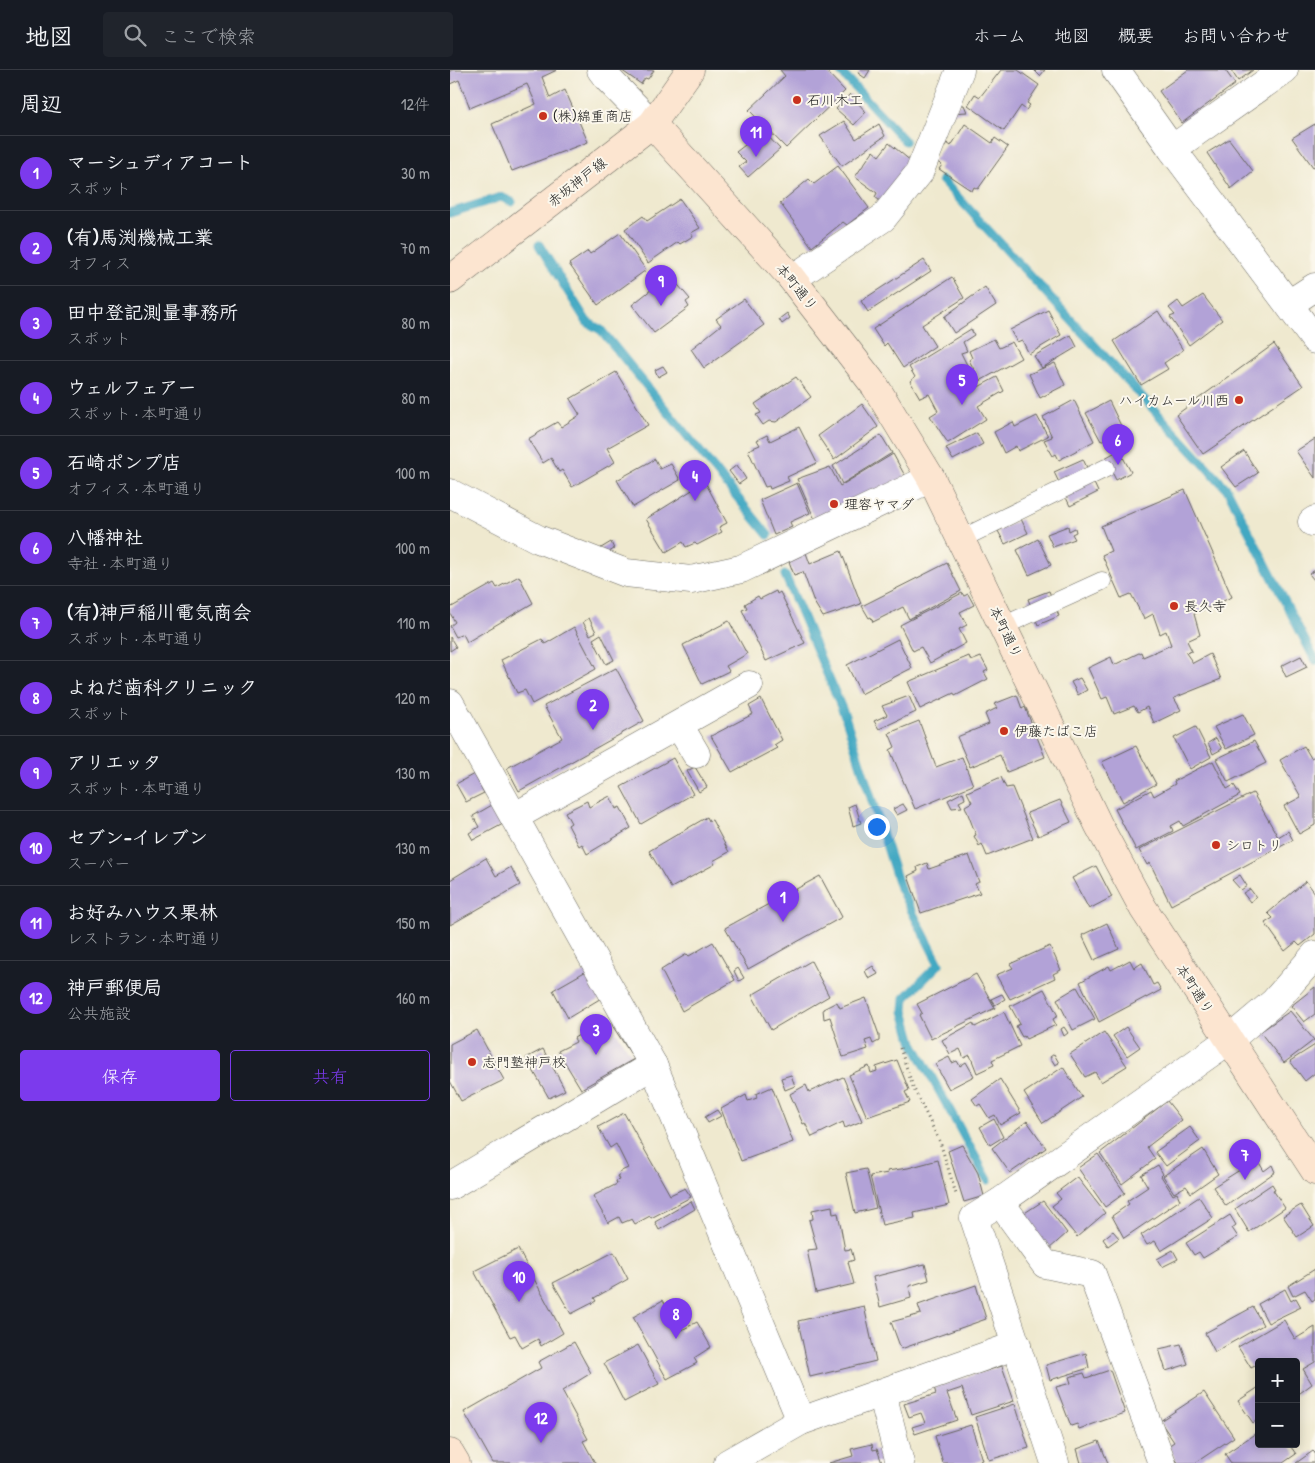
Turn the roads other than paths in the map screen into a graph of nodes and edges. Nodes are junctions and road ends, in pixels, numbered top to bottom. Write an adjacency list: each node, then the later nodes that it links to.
1 (601, 70): 6 (street)
2 (690, 70): 6 (street, 赤坂神戸線)
3 (960, 70): 8 (street)
4 (1116, 70): 7 (street)
5 (1284, 70): 7 (street)
6 (652, 124): 8 (street, 本町通り); 9 (street, 赤坂神戸線)
7 (1172, 150): 11 (street)
8 (792, 279): 14 (street, 本町通り)
9 (450, 280)
10 (1315, 287): 11 (street)
11 (1289, 304): 12 (street)
12 (1315, 340)
13 (1106, 468): 16 (lane)
14 (931, 478): 15 (street); 16 (street, 本町通り)
15 (450, 493)
16 (961, 539): 18 (street, 本町通り)
17 (1102, 581): 18 (lane)
18 (1003, 626): 25 (street, 本町通り)
19 (749, 685): 21 (street)
20 (450, 703): 23 (street)
21 (679, 725): 22 (street); 23 (street)
22 (696, 754)
23 (514, 817): 26 (street)
24 (1315, 955): 25 (street)
25 (1228, 1040): 27 (street, 本町通り); 29 (street)
26 (653, 1065): 28 (street); 32 (street)
27 (1315, 1171)
28 (450, 1186)
29 (1000, 1202): 30 (street); 38 (street)
30 (1017, 1345): 31 (street); 37 (street)
31 (882, 1393): 32 (street); 36 (street)
32 (801, 1421): 35 (street)
33 (450, 1453): 34 (street)
34 (456, 1463)
35 (728, 1463)
36 (900, 1463)
37 (1055, 1463)
38 (1162, 1463)

